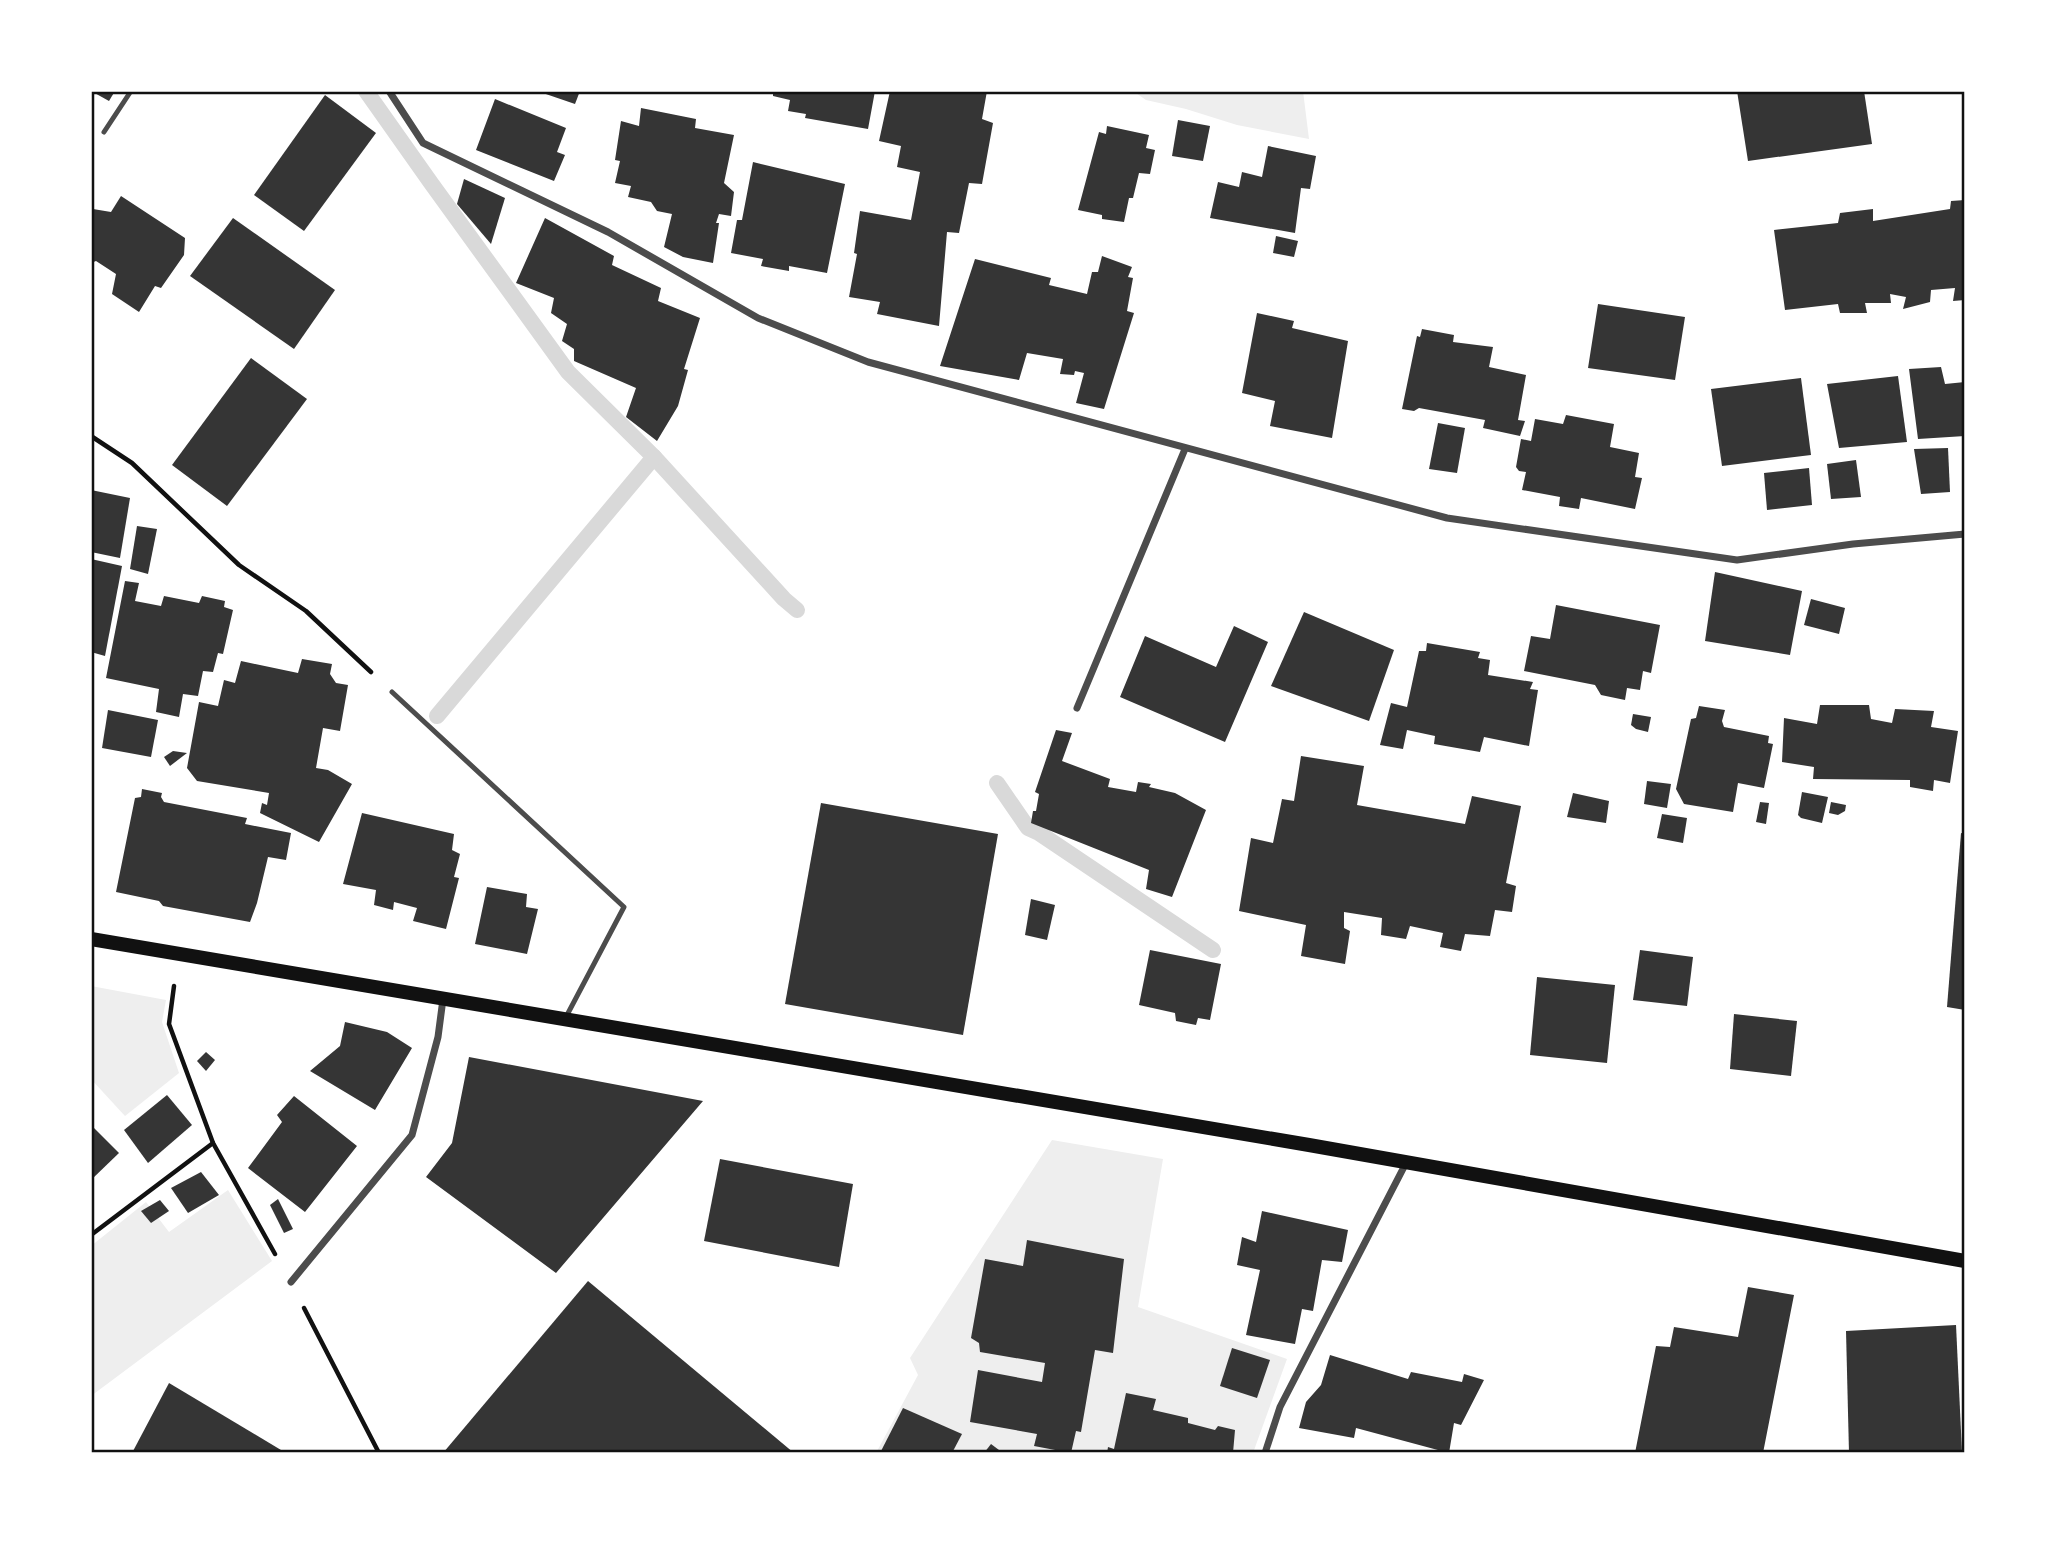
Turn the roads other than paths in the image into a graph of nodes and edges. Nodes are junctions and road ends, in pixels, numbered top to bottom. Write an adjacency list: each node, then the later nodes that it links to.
1 (131, 91): 3 (lane)
2 (389, 91): 4 (street)
3 (104, 132)
4 (1185, 449): 5 (street); 7 (street)
5 (1965, 534)
6 (392, 692): 10 (lane)
7 (1077, 708)
8 (91, 939): 9 (main road)
9 (443, 999): 10 (main road); 13 (street)
10 (565, 1020): 11 (main road)
11 (1406, 1163): 12 (main road); 14 (street)
12 (1965, 1261)
13 (291, 1282)
14 (1265, 1453)

